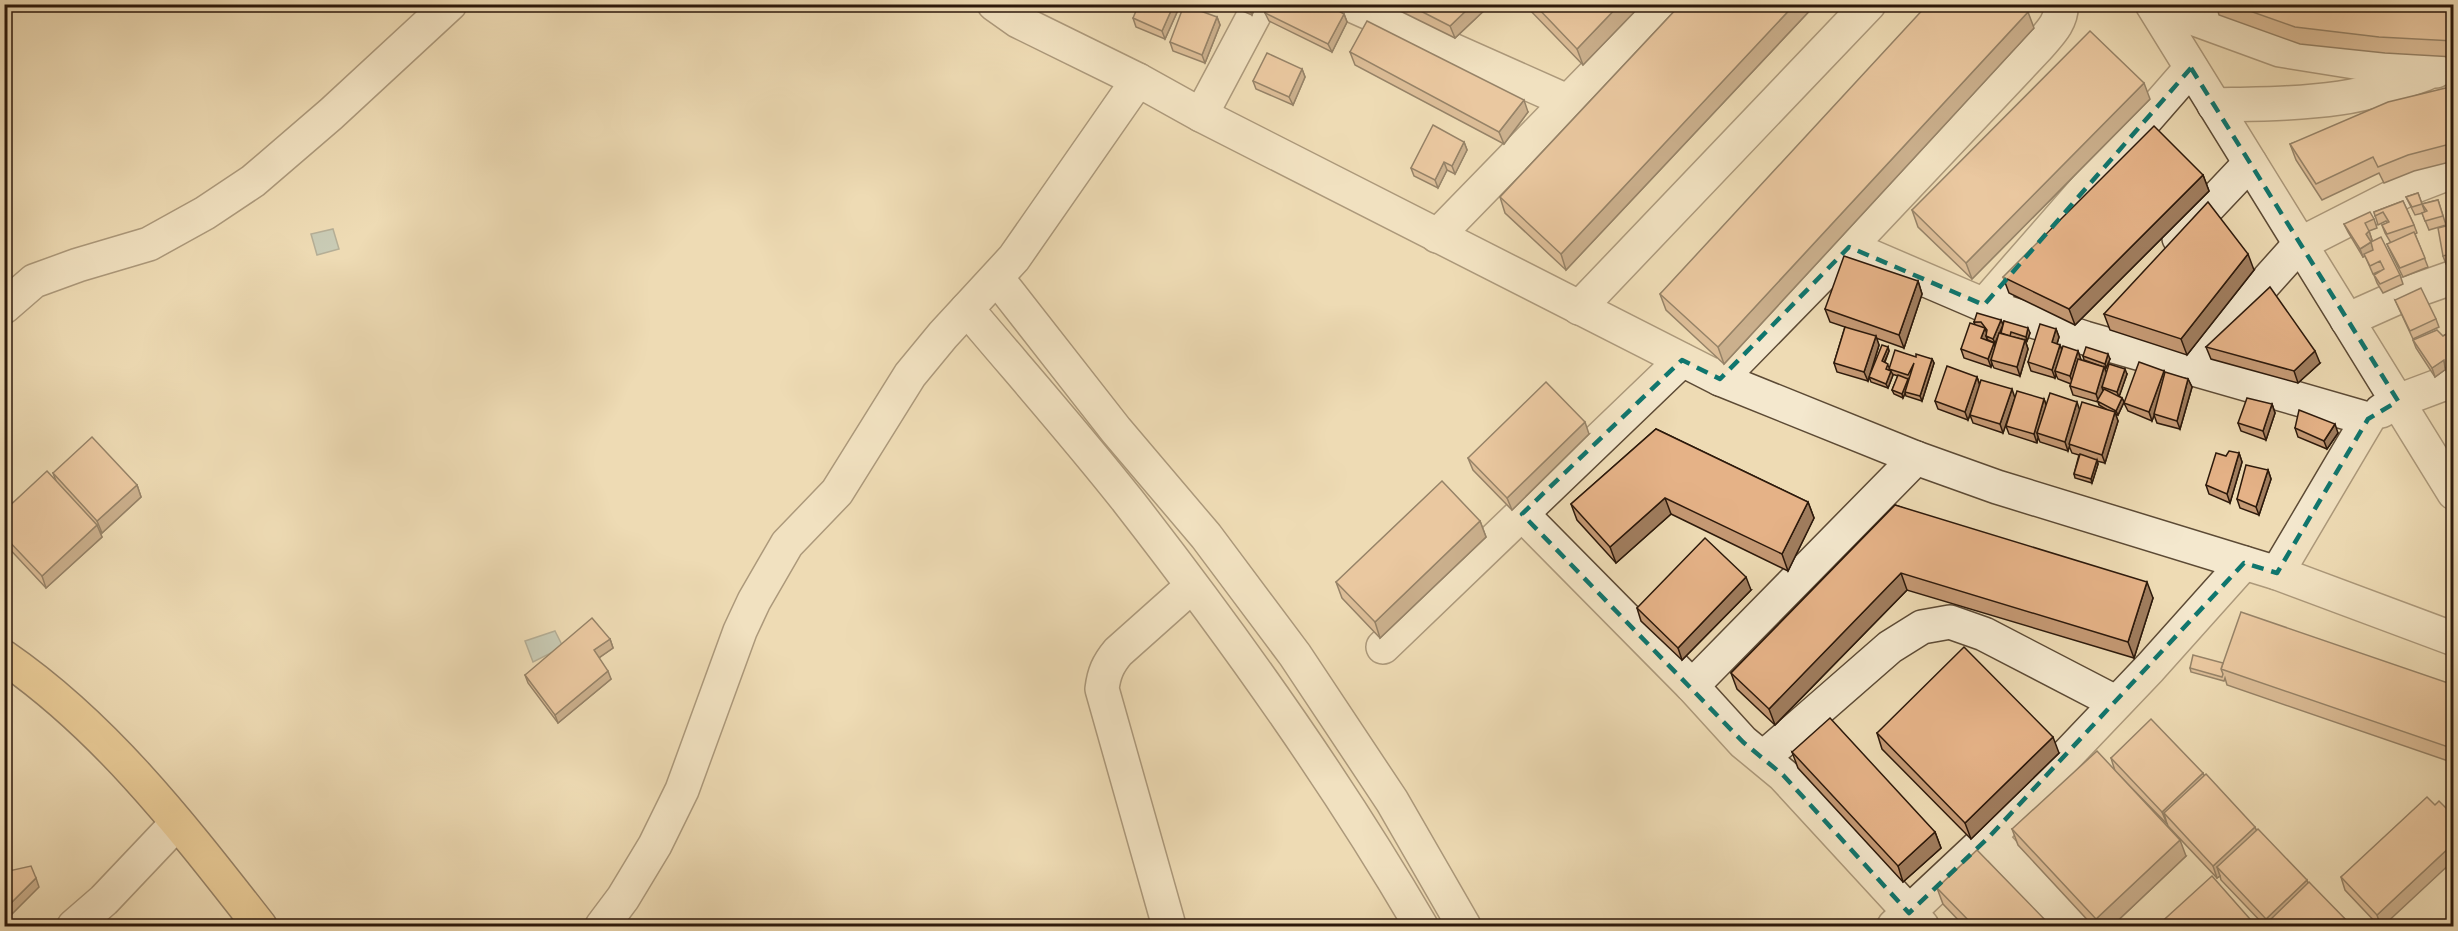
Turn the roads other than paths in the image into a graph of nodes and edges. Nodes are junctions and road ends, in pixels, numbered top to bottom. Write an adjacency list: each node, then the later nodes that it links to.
1 (450, 4): 24 (street)
2 (994, 4): 11 (street)
3 (1260, 4): 14 (street)
4 (1663, 4): 12 (street)
5 (1869, 4): 25 (street)
6 (2061, 4): 19 (street)
7 (2153, 4): 9 (street); 10 (street)
8 (1361, 7): 12 (street)
9 (2191, 68): 13 (street); 23 (street)
10 (2445, 70): 13 (street)
11 (1138, 80): 14 (street); 22 (street)
12 (1567, 101): 17 (street)
13 (2214, 105): 15 (street)
14 (1201, 115): 17 (street)
15 (2250, 163): 18 (street); 20 (street)
16 (2454, 171): 18 (street)
17 (1437, 236): 25 (street)
18 (2300, 244): 28 (street); 31 (street)
19 (1849, 247): 23 (street); 32 (street)
20 (2156, 263)
21 (2454, 277): 28 (street)
22 (997, 278): 26 (street); 56 (street)
23 (1984, 304): 29 (street)
24 (4, 307)
25 (1579, 308): 30 (street)
26 (968, 309): 41 (street); 53 (street)
27 (2109, 313): 29 (street)
28 (2347, 320): 34 (street)
29 (2085, 338): 31 (street)
30 (1682, 360): 32 (street); 38 (street)
31 (2187, 369): 35 (street)
32 (1720, 379): 36 (street)
33 (2454, 380): 34 (street)
34 (2398, 401): 35 (street); 37 (street)
35 (2368, 418): 40 (street)
36 (1916, 458): 39 (street); 45 (street)
37 (2454, 493)
38 (1522, 514): 43 (street); 45 (street)
39 (2244, 563): 40 (street); 46 (street)
40 (2277, 573): 42 (street)
41 (1192, 586): 54 (street); 55 (street)
42 (2454, 639)
43 (1383, 647)
44 (4, 657): 48 (main road)
45 (1692, 686): 47 (street)
46 (2115, 702): 47 (street); 49 (street)
47 (1764, 758): 50 (street)
48 (177, 823): 51 (street); 52 (main road)
49 (1989, 837): 50 (street); 57 (street)
50 (1908, 922)
51 (74, 927)
52 (260, 927)
53 (602, 927)
54 (1169, 927)
55 (1420, 927)
56 (1464, 927)
57 (2072, 927)

